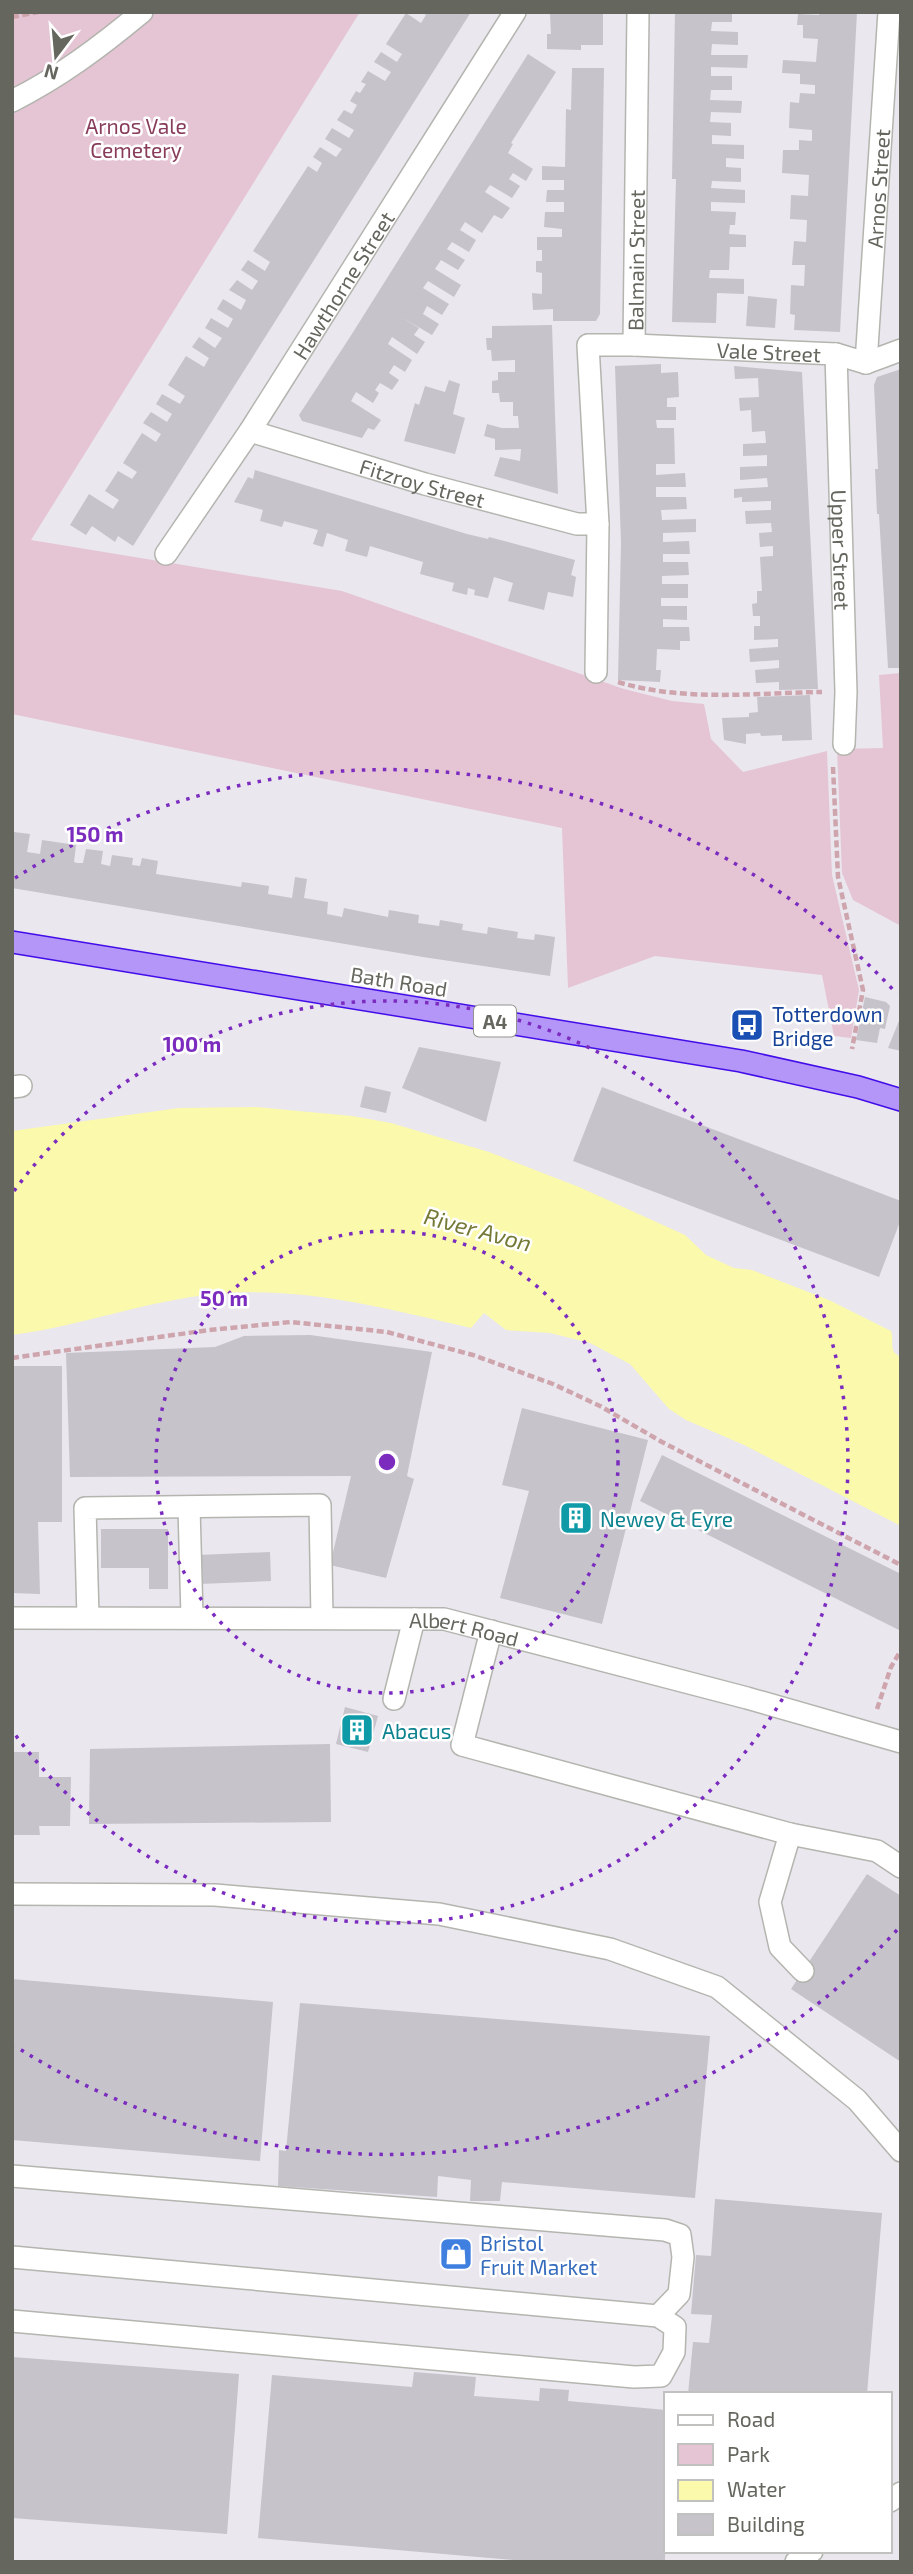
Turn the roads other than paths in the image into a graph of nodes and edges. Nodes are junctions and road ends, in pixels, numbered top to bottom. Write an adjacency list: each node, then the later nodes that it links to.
1 (142, 12): 5 (street)
2 (515, 12): 10 (street, Hawthorne Street)
3 (638, 12): 6 (street, Balmain Street)
4 (889, 12): 9 (street, Arnos Street)
5 (12, 101)
6 (634, 345): 8 (street, Vale Street); 11 (street, Balmain Street)
7 (901, 349): 9 (street)
8 (836, 354): 9 (street, Vale Street); 14 (street, Upper Street)
9 (866, 363)
10 (250, 431): 11 (street, Fitzroy Street); 12 (street, Hawthorne Street)
11 (598, 524): 13 (street, Balmain Street)
12 (166, 554)
13 (596, 672)
14 (839, 753)
15 (12, 942): 16 (highway, Bath Road / A4)
16 (901, 1100)
17 (189, 1507): 18 (street); 19 (street); 21 (street)
18 (88, 1617): 19 (street, Albert Road); 20 (street, Albert Road)
19 (192, 1617): 21 (street, Albert Road)
20 (12, 1618)
21 (322, 1618): 22 (street, Albert Road)
22 (414, 1619): 23 (street, Albert Road); 24 (street)
23 (491, 1631): 25 (street, Albert Road); 26 (street)
24 (394, 1699)
25 (901, 1742)
26 (790, 1834): 27 (street); 29 (street)
27 (901, 1867)
28 (12, 1894): 30 (street)
29 (803, 1971)
30 (901, 2151)
31 (12, 2176): 33 (street)
32 (12, 2257): 33 (street)
33 (658, 2316): 34 (street)
34 (12, 2321)

